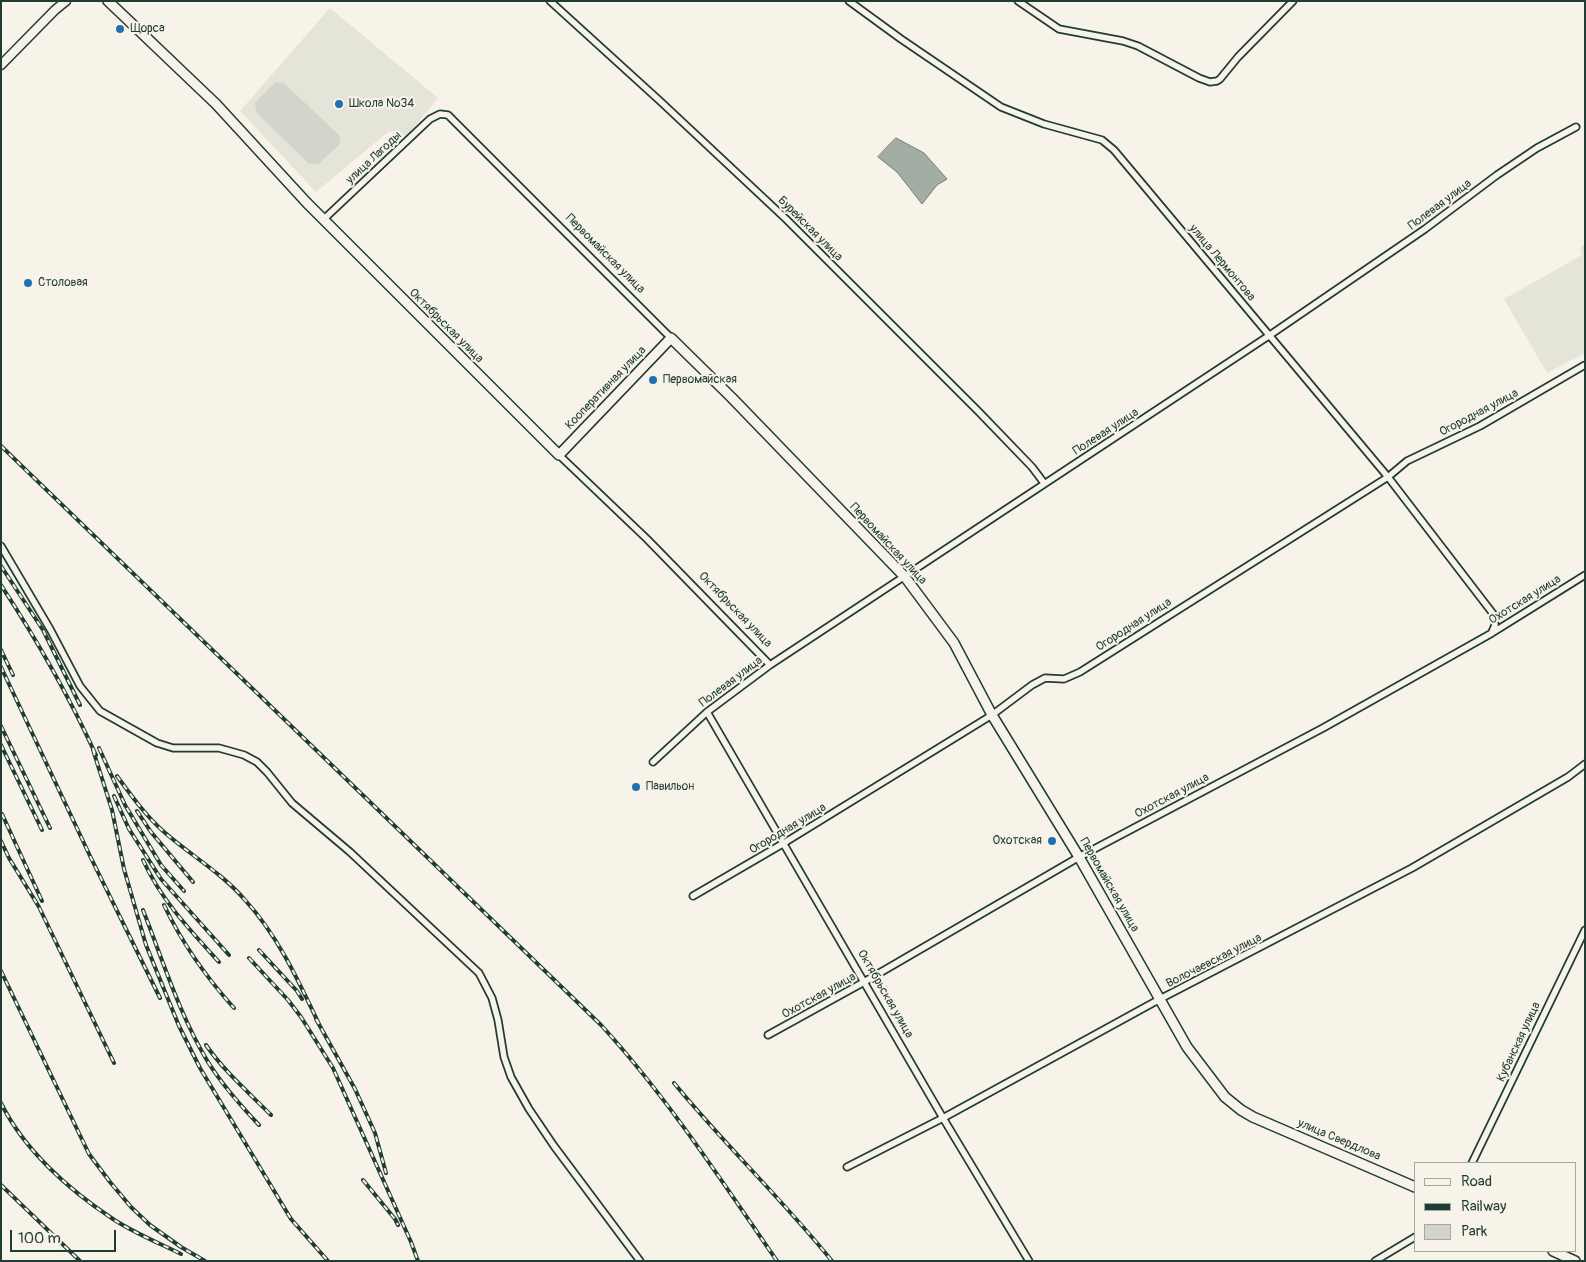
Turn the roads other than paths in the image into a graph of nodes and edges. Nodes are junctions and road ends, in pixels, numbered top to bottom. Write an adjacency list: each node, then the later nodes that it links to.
1 (66, 1): 7 (street)
2 (108, 1): 10 (main road, Октябрьская улица)
3 (550, 1): 16 (street, Бурейская улица)
4 (849, 1): 11 (street, улица Лермонтова)
5 (1018, 1): 6 (street)
6 (1293, 1)
7 (1, 65)
8 (440, 114): 10 (street, улица Лагоды); 12 (street, Первомайская улица)
9 (1576, 127): 11 (street, Полевая улица)
10 (324, 219): 14 (main road, Октябрьская улица)
11 (1270, 335): 15 (street, улица Лермонтова); 16 (street, Полевая улица)
12 (671, 338): 14 (main road, Кооперативная улица); 19 (main road, Первомайская улица)
13 (1585, 365): 15 (street, Огородная улица)
14 (559, 455): 21 (street, Октябрьская улица)
15 (1388, 477): 20 (street, улица Лермонтова); 23 (street, Огородная улица)
16 (1044, 483): 19 (street, Полевая улица)
17 (1, 546): 40 (street)
18 (1585, 575): 20 (street, Охотская улица)
19 (905, 577): 21 (street, Полевая улица); 23 (main road, Первомайская улица)
20 (1492, 632): 27 (street, Охотская улица)
21 (770, 665): 22 (street, Полевая улица)
22 (707, 712): 24 (street, Полевая улица); 26 (street, Октябрьская улица)
23 (992, 715): 26 (street, Огородная улица); 27 (main road, Первомайская улица)
24 (653, 762)
25 (1585, 764): 31 (street, Волочаевская улица)
26 (784, 843): 28 (street, Огородная улица); 30 (street, Октябрьская улица)
27 (1079, 857): 30 (street, Охотская улица); 31 (main road, Первомайская улица)
28 (693, 896)
29 (1585, 930): 35 (street, Кубанская улица)
30 (864, 982): 32 (street, Охотская улица); 34 (street, Октябрьская улица)
31 (1160, 999): 33 (main road, Первомайская улица); 34 (street, Волочаевская улица)
32 (768, 1035)
33 (1253, 1117): 37 (main road, улица Свердлова)
34 (943, 1118): 36 (street, Волочаевская улица); 41 (street, Октябрьская улица)
35 (1472, 1162)
36 (847, 1167)
37 (1414, 1187)
38 (1414, 1238): 42 (street)
39 (1555, 1252): 43 (main road)
40 (640, 1261)
41 (1029, 1261)
42 (1375, 1261)
43 (1575, 1261)

